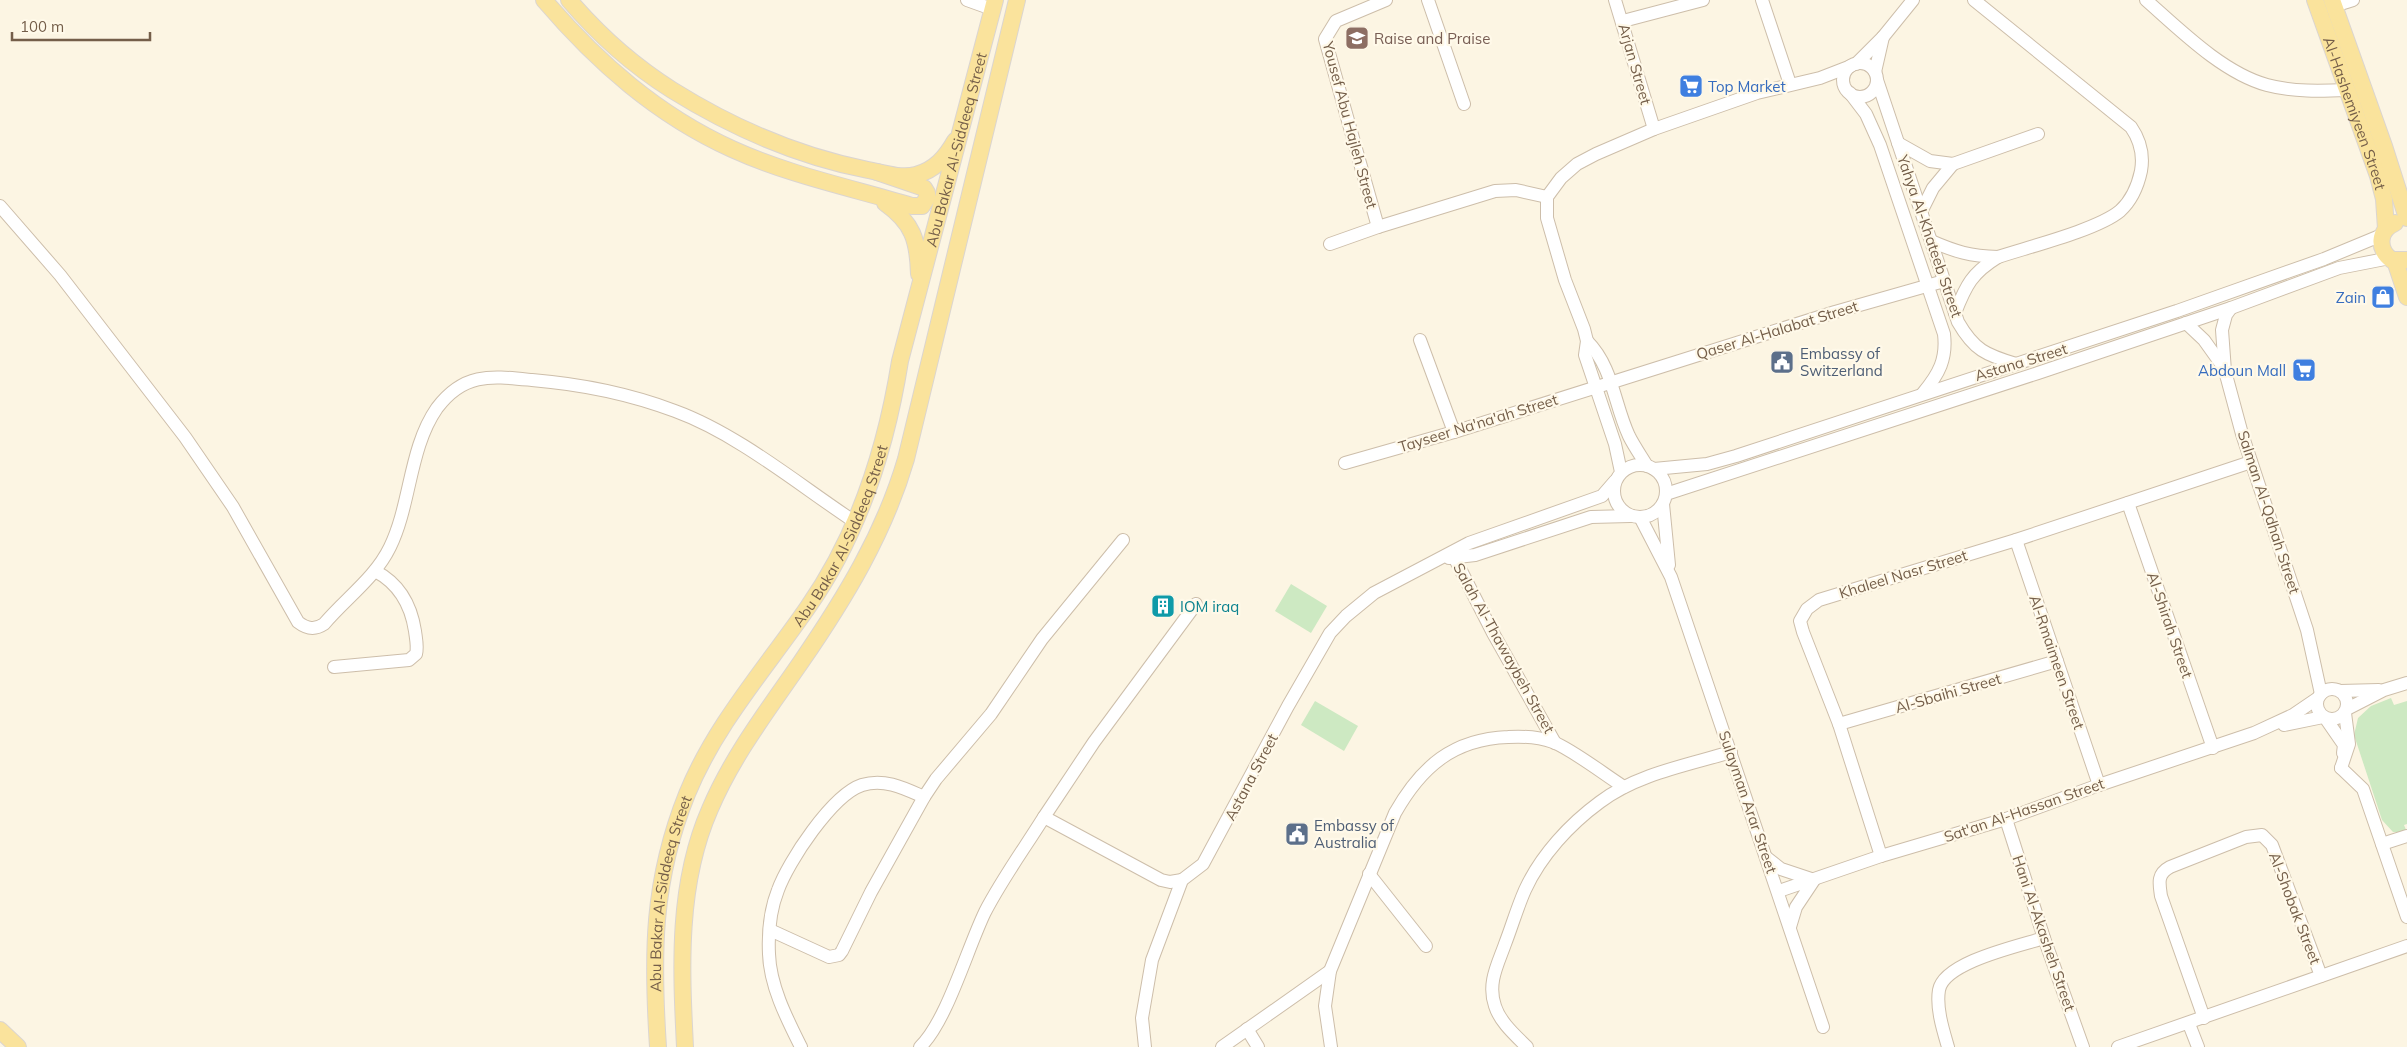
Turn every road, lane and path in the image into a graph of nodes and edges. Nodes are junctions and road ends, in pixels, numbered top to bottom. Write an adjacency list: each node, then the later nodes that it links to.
1 (544, 0): 32 (main road)
2 (569, 0): 31 (main road)
3 (966, 0): 16 (street)
4 (1017, 0): 116 (main road, Abu Bakar Al-Siddeeq Street)
5 (1386, 0): 38 (street, Yousef Abu Hajleh Street)
6 (1428, 0): 25 (street)
7 (1616, 0): 17 (street, Arjan Street)
8 (1703, 0): 17 (street)
9 (1762, 0): 22 (street)
10 (1913, 0): 18 (street)
11 (1974, 0): 42 (street)
12 (2146, 0): 23 (street)
13 (2315, 0): 23 (main road, Al-Hashemiyeen Street)
14 (2353, 0): 15 (street)
15 (2333, 3): 36 (main road, Al-Hashemiyeen Street)
16 (994, 4): 26 (main road, Abu Bakar Al-Siddeeq Street)
17 (1622, 21): 27 (street, Arjan Street)
18 (1883, 37): 19 (street); 20 (street)
19 (1853, 65): 20 (street); 21 (street); 24 (street)
20 (1876, 76): 24 (street); 29 (street, Yahya Al-Khateeb Street)
21 (1820, 78): 22 (street); 24 (street)
22 (1790, 84): 27 (street)
23 (2347, 90): 39 (main road, Al-Hashemiyeen Street)
24 (1848, 91): 45 (street, Yahya Al-Khateeb Street)
25 (1464, 104)
26 (962, 128): 31 (main road); 46 (main road, Abu Bakar Al-Siddeeq Street)
27 (1654, 129): 33 (street)
28 (2038, 134): 30 (street)
29 (1898, 143): 30 (street); 35 (street, Yahya Al-Khateeb Street)
30 (1954, 164): 35 (street)
31 (877, 172): 32 (main road)
32 (873, 195): 46 (main road)
33 (1547, 197): 38 (street); 52 (street)
34 (0, 206): 70 (street)
35 (1922, 210): 40 (street, Yahya Al-Khateeb Street)
36 (2407, 218)
37 (2407, 224): 39 (main road)
38 (1378, 227): 41 (street)
39 (2384, 232): 43 (main road, Al-Hashemiyeen Street); 53 (street, Astana Street)
40 (1931, 241): 42 (street); 44 (street, Yahya Al-Khateeb Street)
41 (1330, 244)
42 (1998, 257): 49 (street)
43 (2397, 260): 47 (main road, Al-Hashemiyeen Street); 48 (street, Astana Street)
44 (1944, 281): 45 (street, Qaser Al-Halabat Street); 49 (street, Yahya Al-Khateeb Street)
45 (1928, 285): 55 (street, Qaser Al-Halabat Street); 57 (street, Yahya Al-Khateeb Street)
46 (919, 288): 66 (main road, Abu Bakar Al-Siddeeq Street)
47 (2407, 297)
48 (2231, 308): 50 (street, Astana Street); 54 (street, Salman Al-Qdhah Street)
49 (1954, 313): 53 (street, Yahya Al-Khateeb Street)
50 (2186, 323): 54 (street, Salman Al-Qdhah Street); 63 (street, Astana Street)
51 (1420, 340): 58 (street)
52 (1587, 342): 55 (street); 56 (street)
53 (2016, 364): 57 (street, Astana Street)
54 (2225, 370): 59 (street, Salman Al-Qdhah Street)
55 (1612, 382): 56 (street, Tayseer Na'na'ah Street); 61 (street)
56 (1595, 388): 58 (street, Tayseer Na'na'ah Street); 62 (street)
57 (1922, 394): 61 (street, Astana Street)
58 (1454, 432): 60 (street, Tayseer Na'na'ah Street)
59 (2251, 462): 64 (street, Khaleel Nasr Street); 73 (street, Salman Al-Qdhah Street)
60 (1345, 464)
61 (1651, 468): 62 (street); 63 (street)
62 (1618, 477): 65 (street); 69 (street, Astana Street)
63 (1664, 499): 65 (street); 71 (street, Sulayman Arar Street)
64 (2128, 503): 68 (street, Khaleel Nasr Street); 85 (street, Al-Shirah Street)
65 (1635, 516): 69 (street, Astana Street); 71 (street, Sulayman Arar Street)
66 (855, 522): 70 (street); 115 (main road, Abu Bakar Al-Siddeeq Street)
67 (1123, 540): 90 (street)
68 (2016, 540): 74 (street, Al-Rmaimeen Street); 82 (street, Khaleel Nasr Street)
69 (1449, 556): 84 (street, Salah Al-Thawaybeh Street); 98 (street, Astana Street)
70 (375, 571): 75 (street)
71 (1672, 577): 86 (street, Sulayman Arar Street)
72 (1196, 604): 91 (street)
73 (2313, 654): 77 (street, Salman Al-Qdhah Street); 79 (street, Salman Al-Qdhah Street)
74 (2057, 661): 82 (street, Al-Sbaihi Street); 88 (street, Al-Rmaimeen Street)
75 (334, 668)
76 (2407, 683): 78 (street)
77 (2339, 690): 78 (street); 79 (street); 80 (street)
78 (2384, 690): 80 (street)
79 (2319, 696): 81 (street); 83 (street, Sat'an Al-Hassan Street)
80 (2346, 711): 81 (street); 87 (street)
81 (2325, 718): 83 (street, Sat'an Al-Hassan Street); 87 (street)
82 (1839, 724): 95 (street, Khaleel Nasr Street)
83 (2270, 728): 85 (street, Sat'an Al-Hassan Street)
84 (1555, 743): 89 (street); 97 (street)
85 (2212, 748): 88 (street, Sat'an Al-Hassan Street)
86 (1731, 752): 89 (street); 96 (street, Sulayman Arar Street)
87 (2341, 768): 94 (street)
88 (2099, 785): 92 (street, Sat'an Al-Hassan Street)
89 (1624, 787): 123 (street)
90 (924, 797): 103 (street); 103 (street)
91 (1044, 818): 98 (street); 118 (street)
92 (2006, 819): 95 (street, Sat'an Al-Hassan Street); 104 (street, Hani Al-Akasheh Street)
93 (2407, 836): 94 (street)
94 (2382, 844): 101 (street)
95 (1881, 856): 99 (street, Sat'an Al-Hassan Street)
96 (1767, 858): 99 (street); 100 (street, Sulayman Arar Street)
97 (1369, 874): 105 (street); 107 (street)
98 (1182, 880): 119 (street)
99 (1814, 880): 100 (street, Sat'an Al-Hassan Street); 102 (street)
100 (1779, 891): 102 (street, Sulayman Arar Street)
101 (2407, 917)
102 (1790, 927): 111 (street, Sulayman Arar Street)
103 (770, 930): 117 (street)
104 (2044, 938): 124 (street); 125 (street, Hani Al-Akasheh Street)
105 (1426, 946)
106 (2407, 946): 108 (street)
107 (1330, 971): 112 (street); 122 (street)
108 (2322, 976): 109 (street); 109 (street, Al-Shobak Street)
109 (2204, 1018): 110 (street)
110 (2189, 1024): 126 (street); 127 (street)
111 (1823, 1027)
112 (1247, 1029): 120 (street); 121 (street)
113 (0, 1030): 114 (main road)
114 (18, 1047)
115 (658, 1047)
116 (685, 1047)
117 (801, 1047)
118 (920, 1047)
119 (1144, 1047)
120 (1222, 1047)
121 (1258, 1047)
122 (1332, 1047)
123 (1527, 1047)
124 (1948, 1047)
125 (2083, 1047)
126 (2118, 1047)
127 (2198, 1047)

